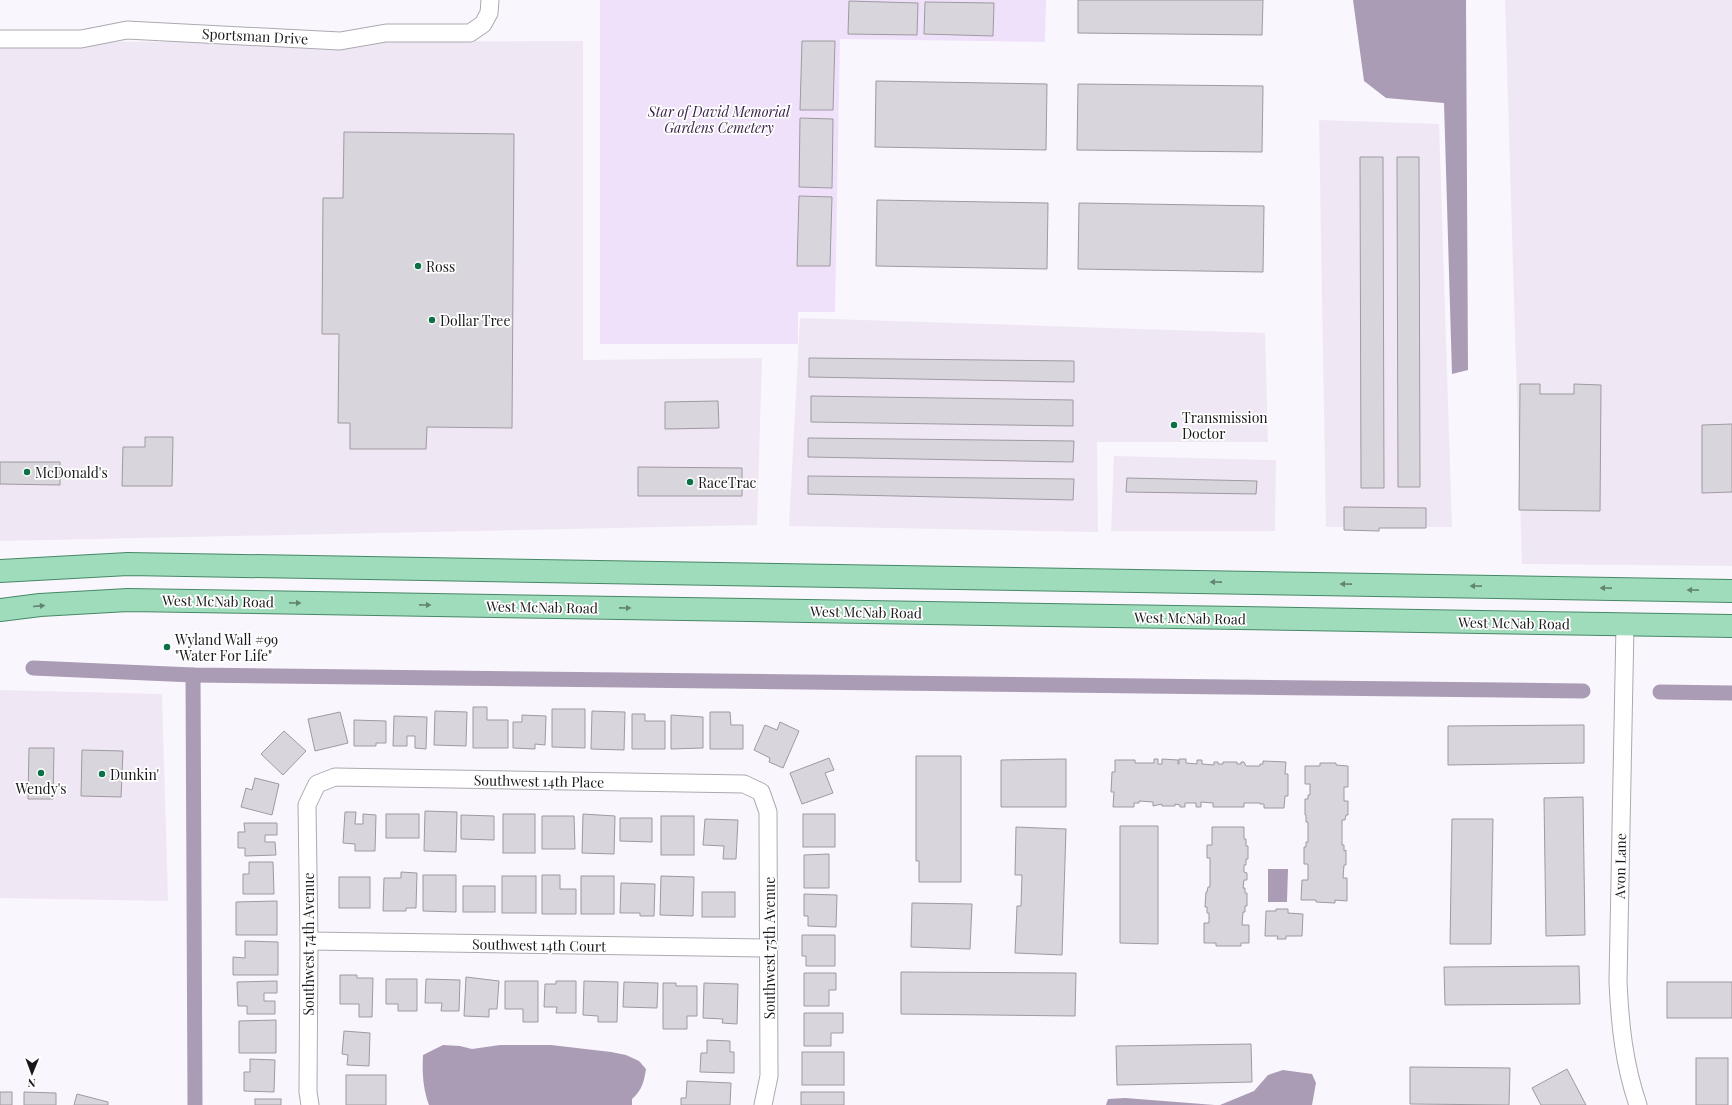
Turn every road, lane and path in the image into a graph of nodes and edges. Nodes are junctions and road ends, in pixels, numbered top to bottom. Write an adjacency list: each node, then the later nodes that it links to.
1 (490, 0): 2 (street, Sportsman Drive)
2 (0, 39)
3 (0, 571): 4 (main road, one-way to 3)
4 (1732, 591)
5 (0, 610): 6 (main road, West McNab Road, one-way to 6)
6 (1625, 625): 7 (main road, West McNab Road); 14 (street, Avon Lane)
7 (1732, 626)
8 (317, 784): 9 (street, Southwest 14th Place); 10 (street, Southwest 74th Avenue)
9 (761, 792): 11 (street, Southwest 75th Avenue)
10 (309, 941): 11 (street, Southwest 14th Court); 12 (street, Southwest 74th Avenue)
11 (769, 948): 13 (street, Southwest 75th Avenue)
12 (310, 1105)
13 (763, 1105)
14 (1638, 1105)

